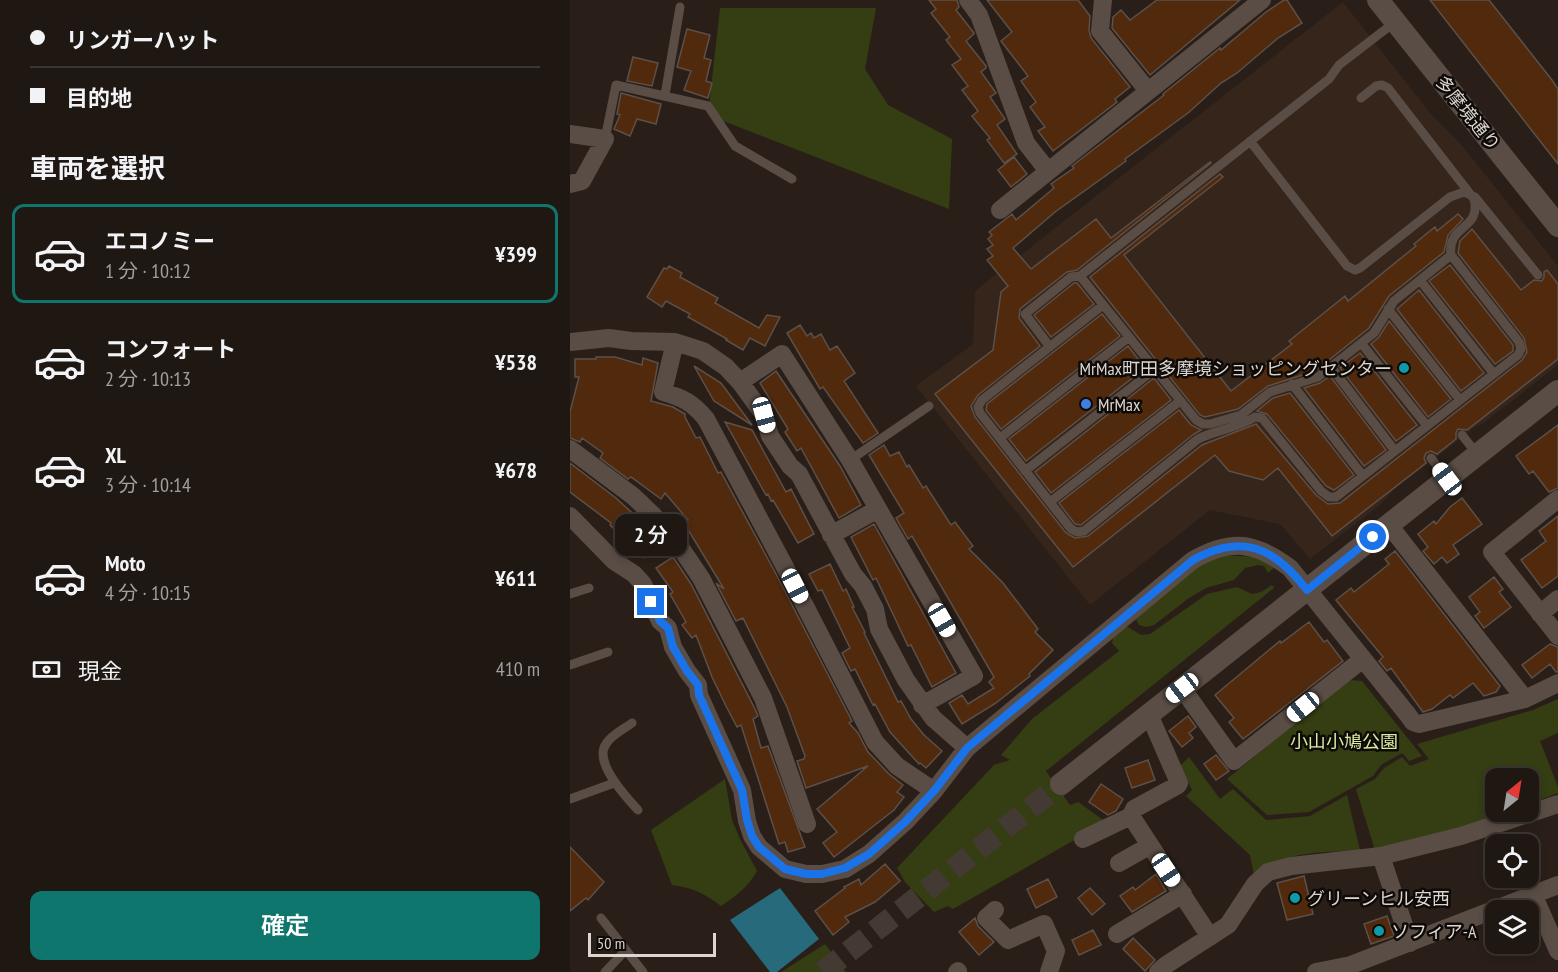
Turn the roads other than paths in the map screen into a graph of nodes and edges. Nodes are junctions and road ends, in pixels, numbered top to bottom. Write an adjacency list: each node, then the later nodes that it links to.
1 (968, 0): 13 (street)
2 (1103, 0): 7 (street)
3 (1262, 0): 7 (street)
4 (1378, 0): 6 (street, 多摩境通り)
5 (680, 7): 8 (lane)
6 (1395, 22): 12 (lane); 17 (street, 多摩境通り)
7 (1148, 92): 13 (street)
8 (665, 95): 11 (lane); 14 (lane)
9 (1361, 98): 18 (lane)
10 (570, 134): 11 (street)
11 (605, 140): 15 (street)
12 (1250, 141): 19 (lane); 20 (lane)
13 (1048, 171): 16 (street)
14 (792, 179)
15 (570, 184)
16 (1000, 210)
17 (1558, 226)
18 (1451, 255): 21 (lane); 31 (lane)
19 (1538, 275)
20 (1080, 276): 22 (lane); 28 (lane)
21 (1420, 280): 23 (lane); 31 (lane)
22 (1103, 305): 24 (lane); 28 (lane)
23 (1388, 309): 27 (lane); 36 (lane)
24 (1129, 337): 30 (lane); 41 (lane)
25 (570, 342): 26 (street)
26 (675, 342): 32 (street); 75 (street)
27 (1361, 343): 29 (lane); 39 (lane)
28 (1050, 347): 41 (lane)
29 (1331, 367): 33 (lane); 44 (lane)
30 (1155, 369): 37 (lane); 48 (lane)
31 (1494, 374): 36 (lane)
32 (740, 382): 47 (street); 56 (street)
33 (1292, 384): 35 (lane); 49 (lane)
34 (1558, 391): 45 (street)
35 (1262, 397): 37 (lane); 42 (lane)
36 (1460, 400): 39 (lane)
37 (1180, 401): 52 (lane)
38 (929, 406): 47 (lane)
39 (1427, 426): 44 (lane)
40 (1462, 435): 45 (lane)
41 (1000, 438): 48 (lane)
42 (1284, 443): 49 (lane); 52 (lane)
43 (570, 449): 80 (street)
44 (1395, 451): 49 (lane)
45 (1477, 455): 50 (street)
46 (1431, 458): 50 (lane)
47 (849, 460): 53 (street)
48 (1025, 471): 52 (lane)
49 (1364, 476)
50 (1447, 479): 55 (street)
51 (1558, 499): 61 (street)
52 (1050, 502)
53 (878, 509): 56 (street); 69 (street)
54 (570, 516): 75 (street)
55 (1389, 525): 58 (street); 68 (street)
56 (831, 535): 69 (street)
57 (589, 588): 59 (lane)
58 (1307, 590): 64 (street); 67 (street); 72 (street)
59 (570, 594)
60 (1558, 599): 61 (street)
61 (1540, 614): 62 (street)
62 (1558, 636)
63 (608, 652): 65 (lane)
64 (1363, 659): 67 (street); 68 (street)
65 (570, 665)
66 (1558, 683): 68 (street)
67 (1182, 688): 70 (street)
68 (1525, 699)
69 (922, 705): 72 (street)
70 (1149, 714): 74 (street); 79 (street)
71 (632, 723): 73 (lane)
72 (967, 748): 75 (street)
73 (614, 783): 76 (lane); 78 (lane)
74 (1061, 784)
75 (934, 791)
76 (570, 799)
77 (1558, 804): 83 (street)
78 (638, 810)
79 (1131, 816): 81 (street); 82 (street)
80 (807, 824)
81 (1083, 839)
82 (1149, 846): 84 (street); 86 (street)
83 (1381, 856): 91 (street); 92 (street)
84 (1119, 863)
85 (1558, 885): 87 (street)
86 (1183, 894): 90 (street); 91 (street)
87 (1533, 894): 92 (street); 94 (street)
88 (995, 910): 97 (street)
89 (601, 918): 93 (lane)
90 (1117, 934)
91 (1210, 937): 98 (street)
92 (1410, 943): 99 (street)
93 (625, 951): 95 (lane); 96 (lane)
94 (1558, 951)
95 (604, 972)
96 (643, 972)
97 (1049, 972)
98 (1158, 972)
99 (1316, 972)

